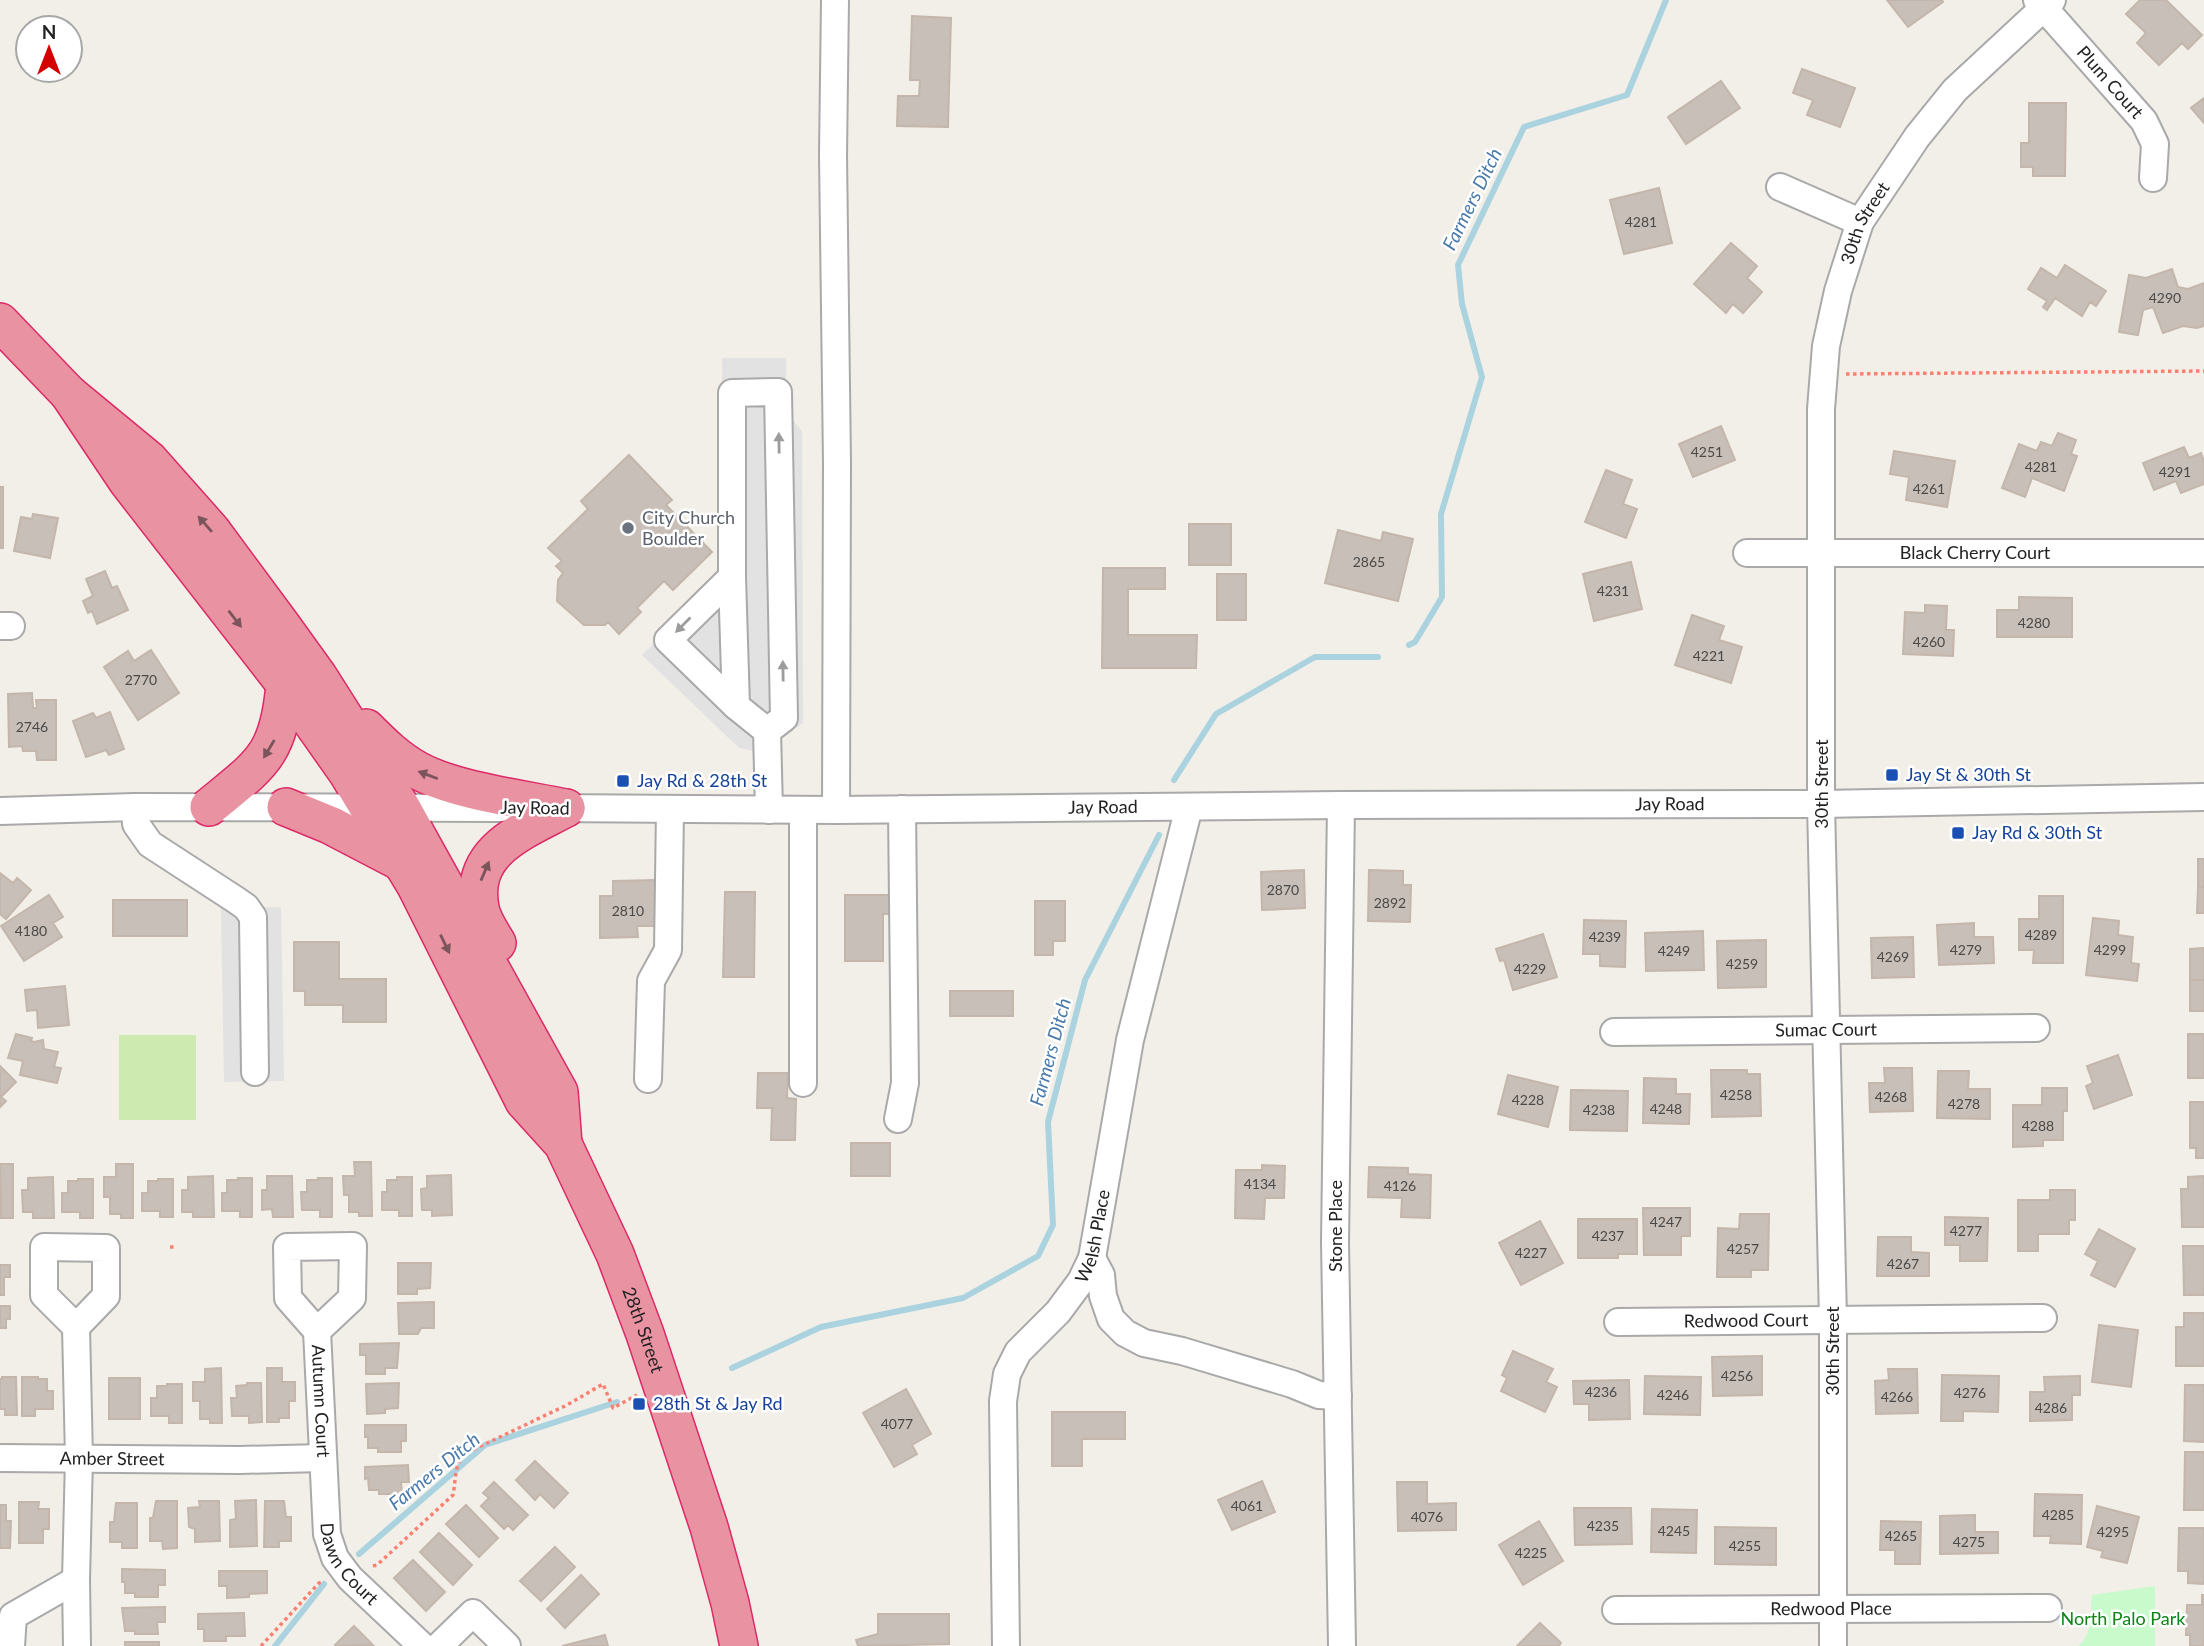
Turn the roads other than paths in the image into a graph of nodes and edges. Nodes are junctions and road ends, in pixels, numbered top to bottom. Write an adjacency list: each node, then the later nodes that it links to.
1 (835, 0): 27 (street)
2 (2045, 2): 3 (street, Plum Court); 5 (street, 30th Street)
3 (2153, 178)
4 (1780, 187): 5 (street)
5 (1860, 222): 8 (street, 30th Street)
6 (0, 322): 11 (highway)
7 (1746, 553): 8 (street, Black Cherry Court)
8 (1822, 553): 9 (street, Black Cherry Court); 15 (street, 30th Street)
9 (2204, 553)
10 (732, 577): 12 (street); 12 (street, one-way to 12); 13 (street, one-way to 10)
11 (301, 680): 18 (highway, one-way to 18); 20 (highway); 22 (highway, one-way to 11)
12 (736, 706): 13 (street)
13 (767, 731): 25 (street)
14 (2204, 797): 15 (street, Jay Road)
15 (1821, 804): 16 (street, Jay Road); 31 (street, 30th Street)
16 (1342, 805): 21 (street, Jay Road); 45 (street, Stone Place)
17 (135, 807): 18 (street, Jay Road); 28 (street, Jay Road); 33 (street)
18 (209, 807): 19 (street, Jay Road)
19 (286, 807): 20 (street, Jay Road); 29 (highway)
20 (385, 807): 22 (street, Jay Road); 29 (highway, 28th Street); 36 (highway, 28th Street)
21 (1189, 807): 24 (street, Jay Road); 39 (street, Welsh Place)
22 (566, 808): 23 (street, Jay Road); 36 (highway, one-way to 22)
23 (670, 809): 25 (street, Jay Road); 34 (street)
24 (902, 809): 27 (street, Jay Road); 37 (street)
25 (769, 810): 26 (street, Jay Road)
26 (803, 810): 27 (street, Jay Road); 35 (street)
27 (836, 810)
28 (0, 811)
29 (401, 862): 38 (highway, 28th Street, one-way to 38)
30 (2036, 1028): 31 (street, Sumac Court)
31 (1828, 1030): 32 (street, Sumac Court); 41 (street, 30th Street)
32 (1614, 1032)
33 (255, 1072)
34 (648, 1079)
35 (803, 1083)
36 (558, 1092): 38 (highway, 28th Street)
37 (898, 1119)
38 (563, 1144): 59 (highway, 28th Street)
39 (1092, 1258): 45 (street); 60 (street, Welsh Place)
40 (2043, 1318): 41 (street, Redwood Court)
41 (1833, 1319): 42 (street, Redwood Court); 53 (street, 30th Street)
42 (1618, 1322)
43 (76, 1327): 47 (street)
44 (317, 1331): 48 (street, Autumn Court)
45 (1338, 1396): 61 (street, Stone Place)
46 (0, 1458): 47 (street, Amber Street)
47 (79, 1458): 49 (street, Amber Street); 50 (street)
48 (322, 1458): 49 (street, Autumn Court); 56 (street, Dawn Court)
49 (223, 1460)
50 (76, 1580): 54 (street); 55 (street)
51 (2048, 1608): 53 (street, Redwood Place)
52 (1616, 1610): 53 (street, Redwood Place)
53 (1833, 1610): 62 (street, 30th Street)
54 (11, 1646)
55 (77, 1646)
56 (422, 1646)
57 (439, 1646): 58 (street)
58 (507, 1646)
59 (739, 1646)
60 (1006, 1646)
61 (1342, 1646)
62 (1833, 1646)

